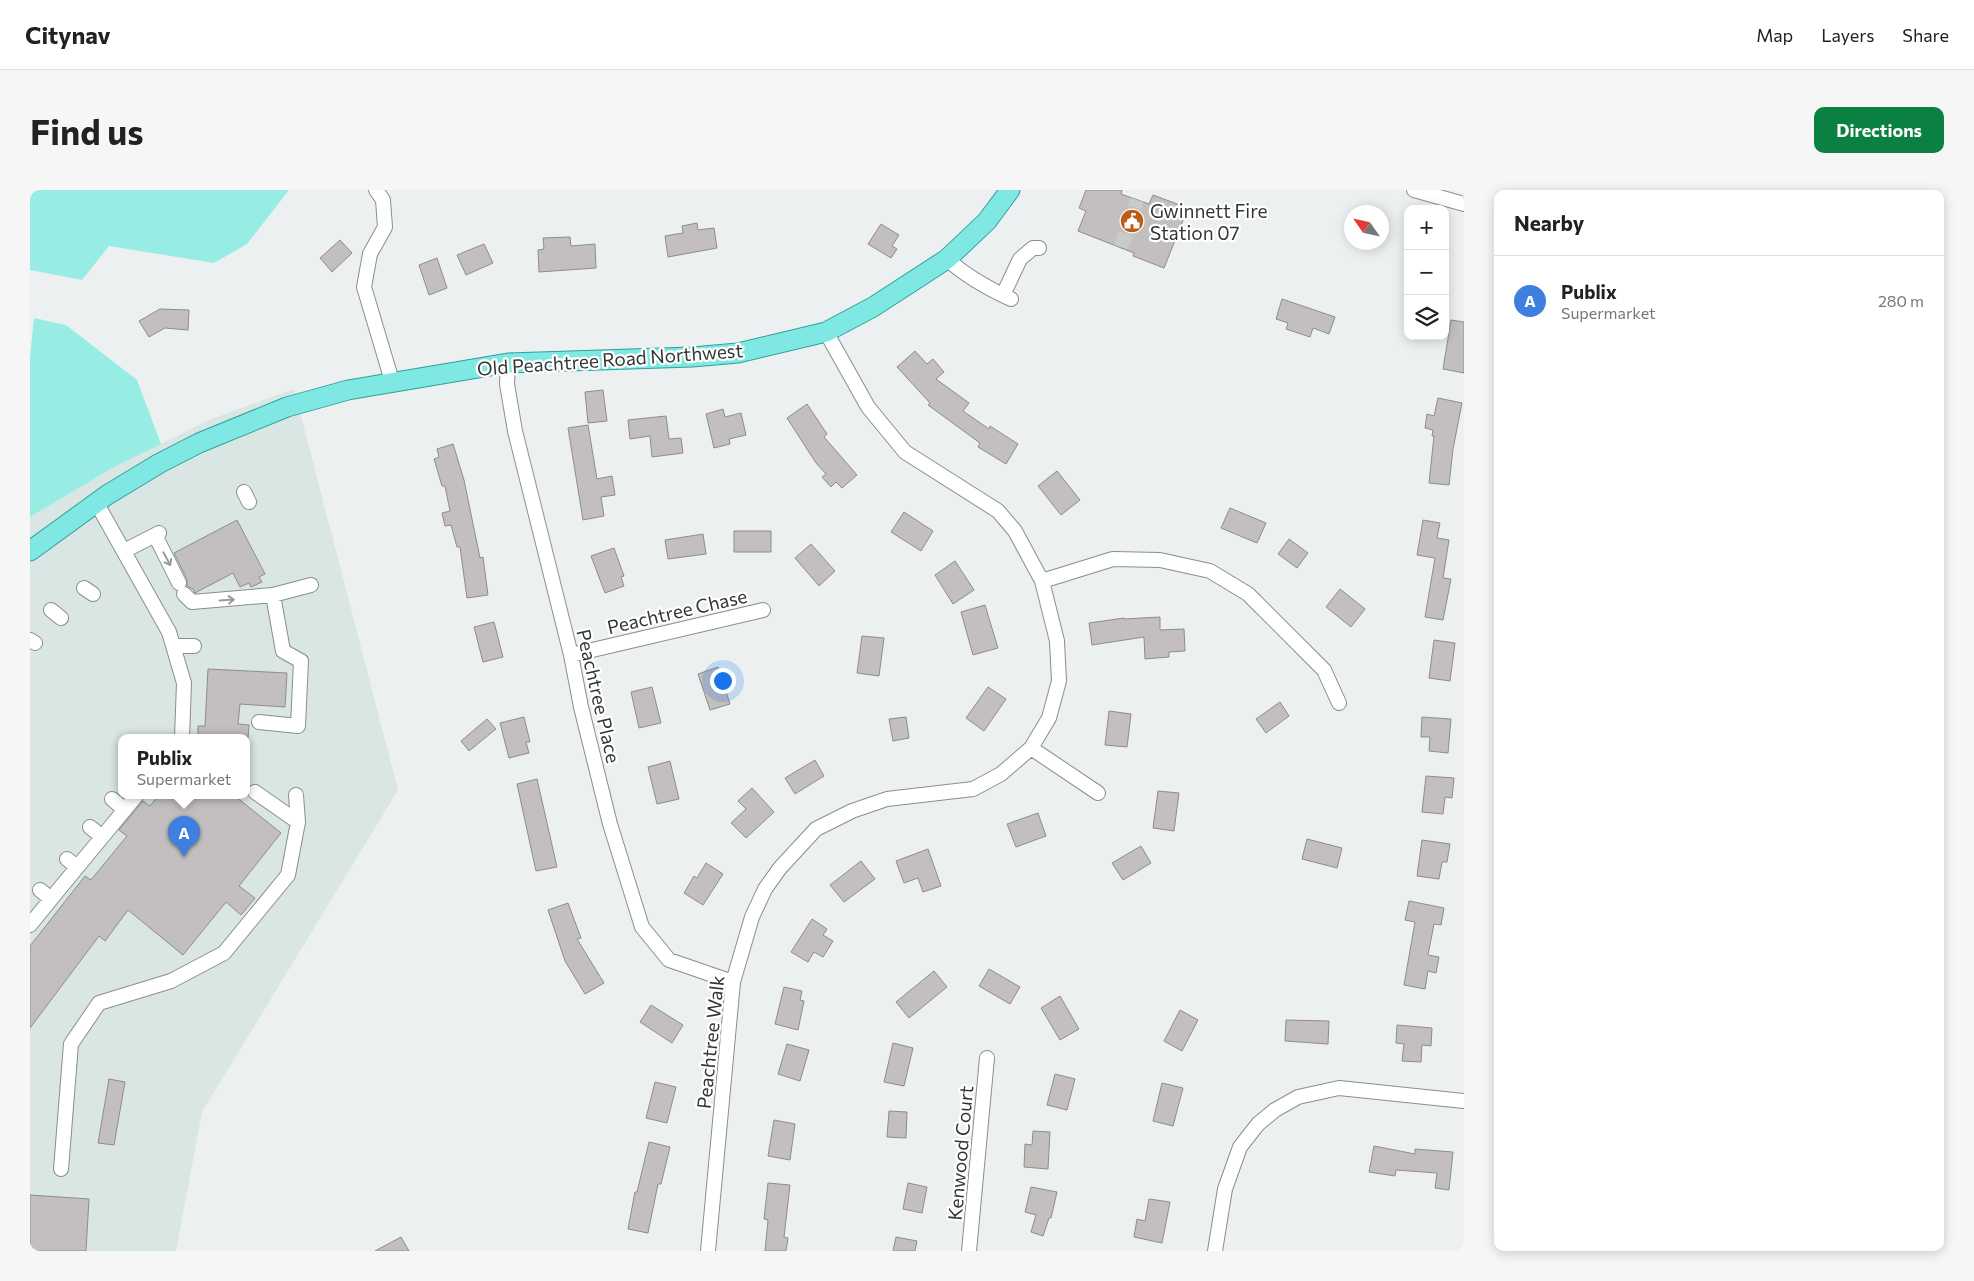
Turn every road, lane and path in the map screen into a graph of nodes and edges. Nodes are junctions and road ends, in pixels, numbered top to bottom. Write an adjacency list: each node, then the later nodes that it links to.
1 (376, 190): 9 (street)
2 (1010, 190): 6 (main road, Old Peachtree Road Northwest)
3 (1414, 190): 4 (street)
4 (1464, 204)
5 (1039, 248): 6 (street)
6 (947, 259): 7 (main road, Old Peachtree Road Northwest)
7 (826, 332): 8 (main road, Old Peachtree Road Northwest); 13 (street, Peachtree Walk)
8 (508, 363): 9 (main road, Old Peachtree Road Northwest); 18 (street, Peachtree Place)
9 (392, 381): 10 (main road, Old Peachtree Road Northwest)
10 (96, 502): 11 (main road, Old Peachtree Road Northwest); 12 (street)
11 (30, 550)
12 (124, 551): 15 (street, one-way to 15); 19 (street)
13 (1042, 581): 20 (street); 23 (street, Peachtree Walk)
14 (311, 585): 15 (street)
15 (280, 590): 21 (street)
16 (763, 610): 18 (street, Peachtree Chase)
17 (194, 646): 19 (street)
18 (571, 655): 36 (street, Peachtree Place)
19 (174, 658): 22 (street)
20 (1339, 703)
21 (259, 722)
22 (181, 734)
23 (1031, 748): 25 (street); 36 (street, Peachtree Walk)
24 (255, 792): 30 (street)
25 (1098, 793)
26 (296, 795): 30 (street)
27 (112, 799): 29 (street)
28 (133, 799): 29 (street)
29 (124, 809): 32 (street)
30 (298, 822): 39 (street)
31 (90, 827): 32 (street)
32 (102, 836): 34 (street)
33 (40, 890): 34 (street)
34 (51, 899): 35 (street)
35 (30, 925)
36 (734, 982): 40 (street, Peachtree Walk)
37 (987, 1058): 41 (street, Kenwood Court)
38 (1464, 1100): 42 (street)
39 (62, 1169)
40 (708, 1251)
41 (970, 1251)
42 (1215, 1251)

